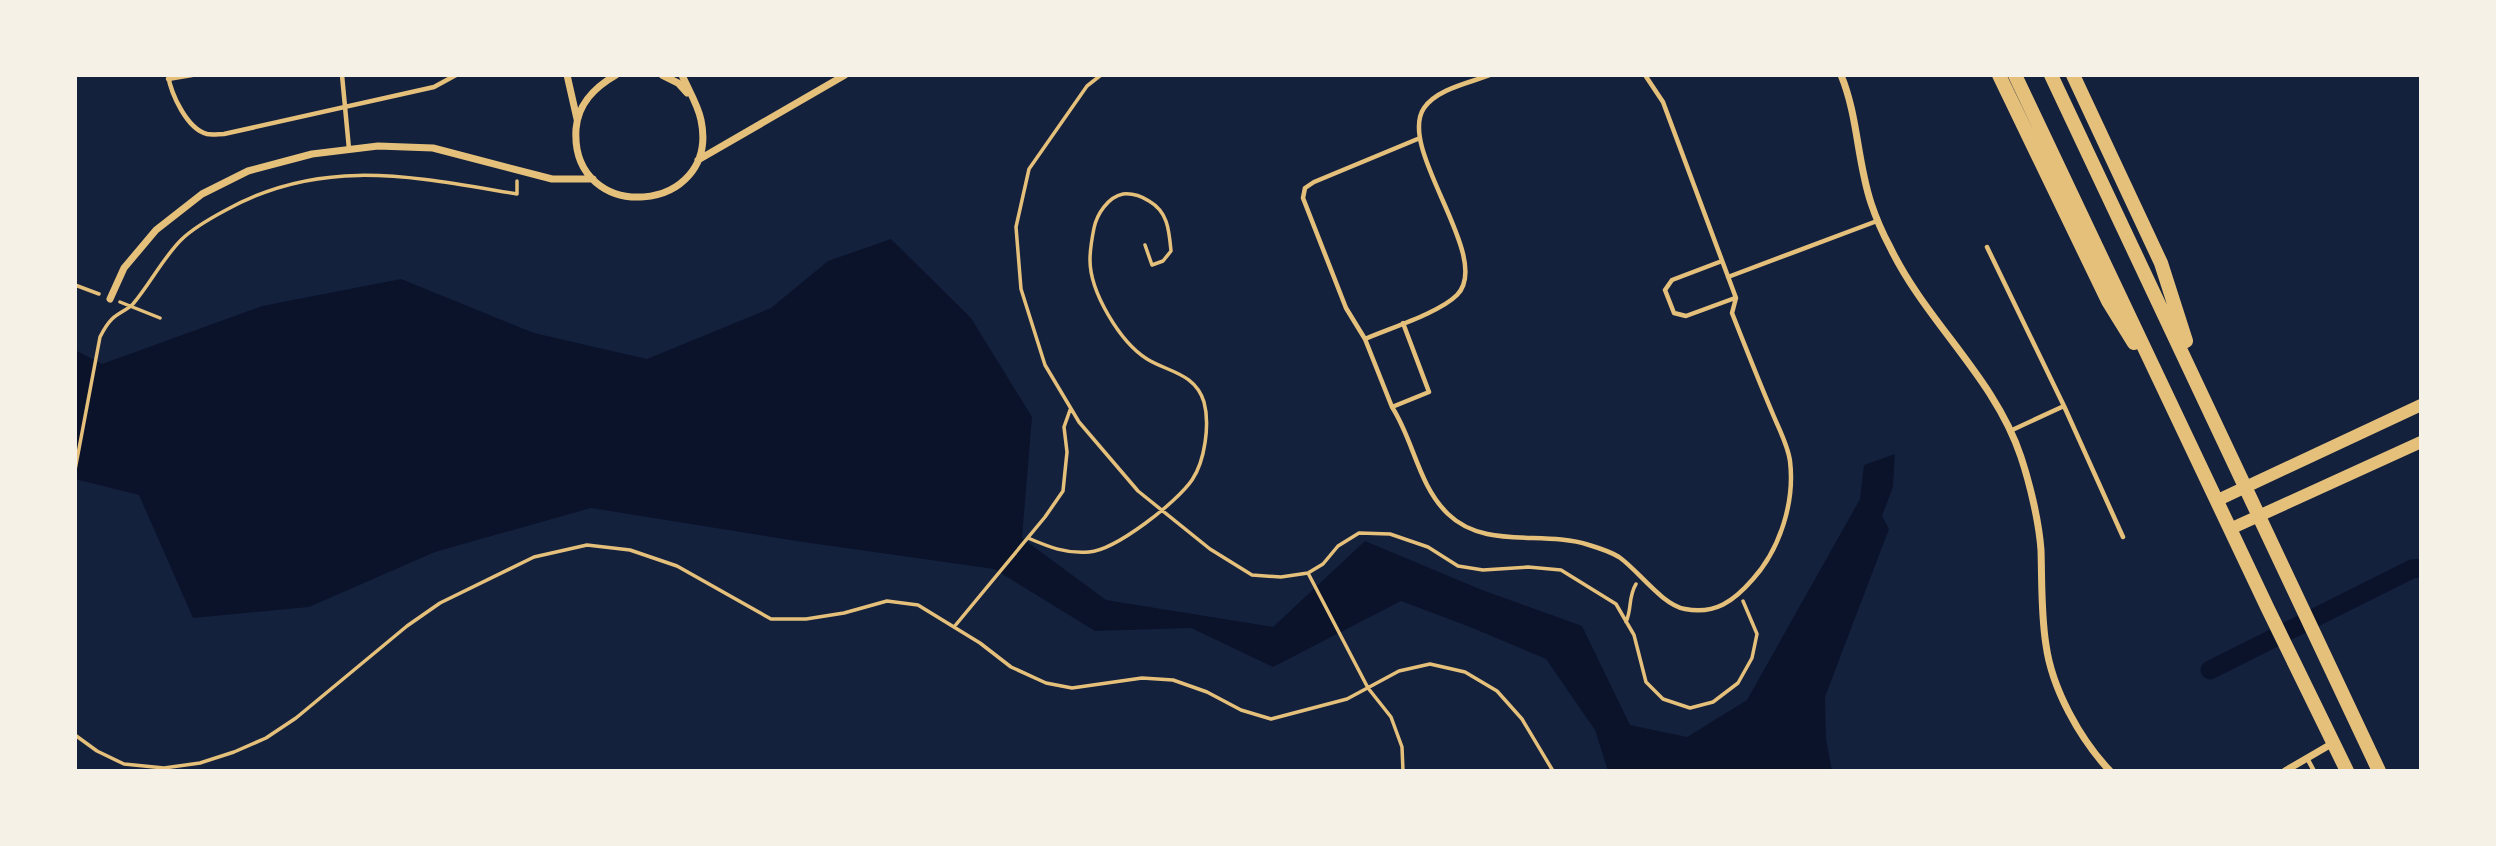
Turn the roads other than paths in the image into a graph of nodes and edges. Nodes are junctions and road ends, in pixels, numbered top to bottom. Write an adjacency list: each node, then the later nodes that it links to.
1 (192, 75): 16 (lane)
2 (342, 75): 18 (lane)
3 (456, 75): 18 (lane)
4 (567, 75): 19 (street)
5 (616, 75): 19 (street)
6 (662, 75): 17 (street)
7 (682, 75): 17 (street)
8 (845, 75): 22 (street)
9 (1490, 75): 20 (lane)
10 (1645, 75): 26 (lane)
11 (1841, 75): 24 (street)
12 (1999, 75): 36 (main road)
13 (2015, 75): 36 (main road)
14 (2051, 75): 32 (main road)
15 (2073, 75): 32 (main road)
16 (168, 77): 18 (lane)
17 (692, 99): 22 (street)
18 (344, 107): 21 (lane)
19 (577, 120): 23 (street)
20 (1420, 138): 30 (lane); 31 (lane)
21 (349, 150): 23 (street); 29 (street)
22 (698, 160): 23 (street)
23 (593, 179)
24 (1878, 220): 27 (lane); 37 (street)
25 (1987, 247): 35 (lane)
26 (1721, 261): 27 (lane); 28 (lane)
27 (1728, 276): 28 (lane)
28 (1735, 298): 34 (lane)
29 (110, 299)
30 (1403, 323): 31 (lane); 34 (lane)
31 (1365, 339): 34 (lane)
32 (2202, 392): 39 (main road)
33 (2421, 405): 39 (street)
34 (1392, 407)
35 (2064, 407): 37 (lane); 43 (lane)
36 (2175, 410): 40 (main road)
37 (2009, 431): 47 (street)
38 (2421, 442): 41 (street)
39 (2248, 488): 40 (street); 41 (main road)
40 (2218, 500): 42 (main road)
41 (2261, 517): 42 (street); 50 (main road)
42 (2230, 529): 44 (main road)
43 (2123, 537)
44 (2333, 743): 45 (street); 46 (main road)
45 (2308, 758): 48 (street); 49 (lane)
46 (2344, 770)
47 (2110, 771)
48 (2285, 771)
49 (2314, 771)
50 (2379, 771)

